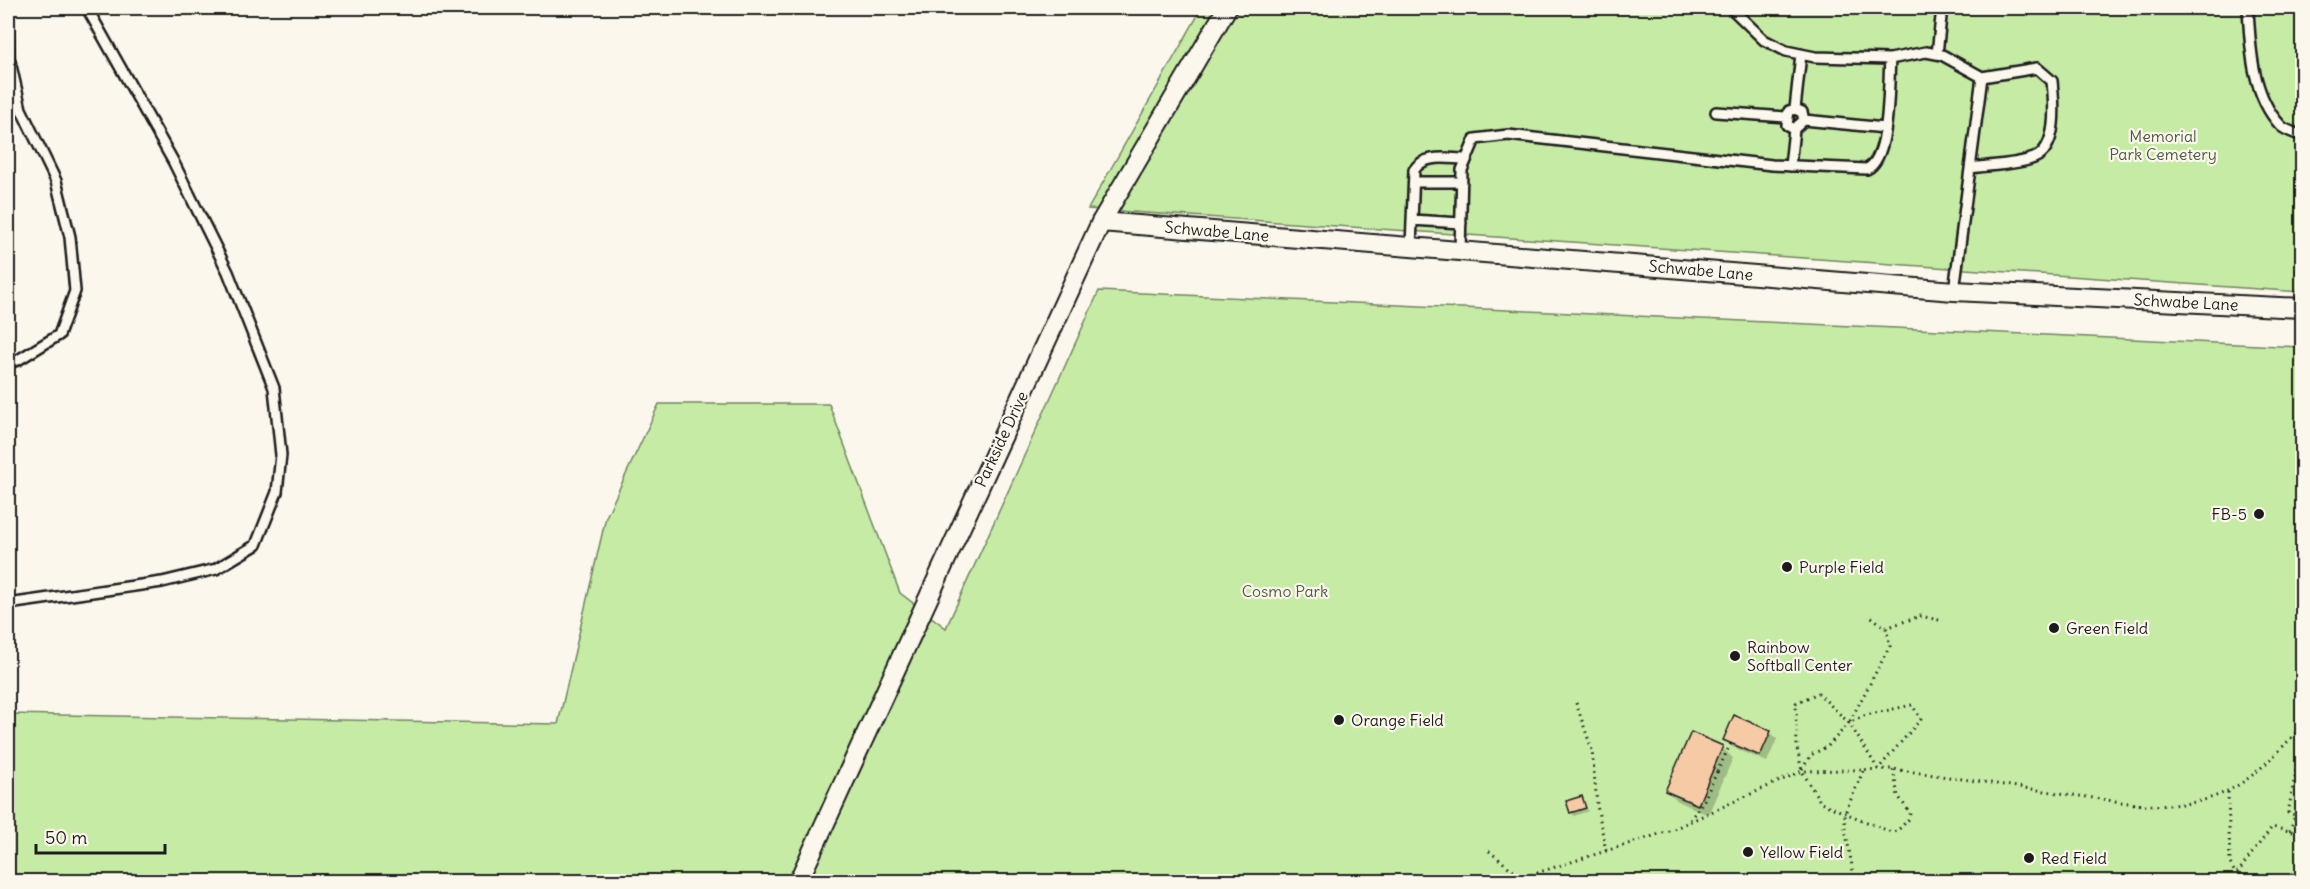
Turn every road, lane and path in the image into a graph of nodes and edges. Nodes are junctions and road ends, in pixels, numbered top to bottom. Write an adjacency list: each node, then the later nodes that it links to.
1 (87, 8): 33 (lane)
2 (1227, 8): 24 (street, Parkside Drive)
3 (1731, 8): 7 (lane)
4 (1942, 8): 8 (lane)
5 (2248, 8): 17 (lane)
6 (8, 18): 30 (lane)
7 (1801, 54): 9 (lane); 11 (lane)
8 (1936, 54): 9 (lane); 10 (lane)
9 (1890, 58): 15 (lane)
10 (1982, 77): 20 (lane); 20 (lane)
11 (1796, 109): 13 (lane); 14 (lane)
12 (1716, 112): 13 (lane)
13 (1786, 117): 16 (lane)
14 (1804, 120): 15 (lane); 16 (lane)
15 (1885, 128): 19 (lane)
16 (1794, 129): 19 (lane)
17 (2302, 136)
18 (1466, 159): 19 (lane); 21 (lane); 22 (lane)
19 (1790, 166)
20 (1970, 168): 28 (lane)
21 (1414, 182): 22 (lane); 23 (lane)
22 (1462, 182): 25 (lane)
23 (1412, 220): 25 (lane); 26 (lane)
24 (1101, 222): 26 (street, Schwabe Lane); 55 (street, Parkside Drive)
25 (1461, 223): 27 (lane)
26 (1411, 247): 27 (street, Schwabe Lane)
27 (1460, 251): 28 (street, Schwabe Lane)
28 (1954, 291): 29 (street, Schwabe Lane)
29 (2302, 308)
30 (18, 360): 31 (lane); 32 (lane)
31 (8, 363)
32 (8, 370)
33 (8, 604)
34 (1869, 615): 36 (path)
35 (1943, 621): 36 (path)
36 (1886, 628): 38 (path)
37 (1576, 703): 53 (path)
38 (1849, 723): 44 (path); 44 (path); 46 (path); 46 (path)
39 (2302, 727): 40 (path); 47 (path)
40 (2302, 734)
41 (2302, 739): 50 (path)
42 (1731, 743): 49 (path)
43 (1864, 769): 44 (path); 46 (path); 48 (path)
44 (1878, 769): 45 (path)
45 (1893, 769): 47 (path); 48 (path)
46 (1802, 771): 48 (path); 49 (path)
47 (2228, 792): 50 (path)
48 (1845, 813): 57 (path)
49 (1689, 822): 53 (path)
50 (2290, 831): 51 (path)
51 (2302, 834)
52 (1489, 851): 54 (path)
53 (1606, 851): 54 (path)
54 (1521, 879): 56 (path)
55 (798, 882)
56 (1508, 882)
57 (1855, 882)

